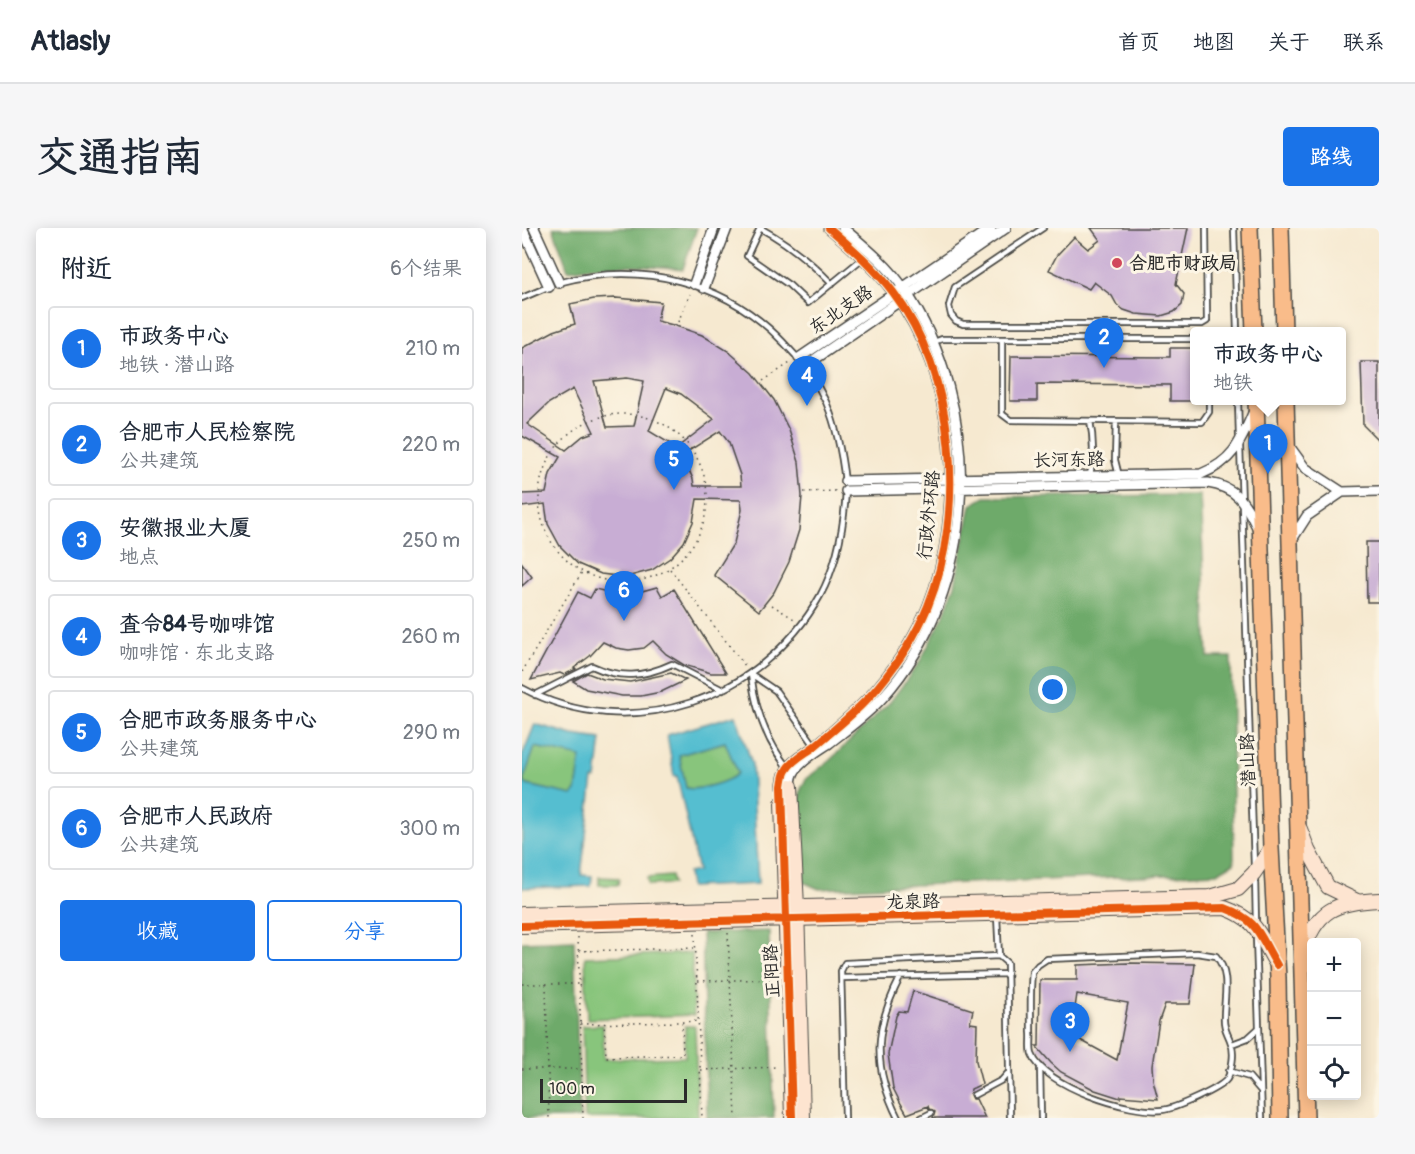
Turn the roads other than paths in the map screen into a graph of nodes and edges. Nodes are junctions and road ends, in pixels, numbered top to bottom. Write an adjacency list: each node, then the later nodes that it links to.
1 (522, 228): 21 (street)
2 (534, 228): 18 (street)
3 (714, 228): 20 (street)
4 (728, 228): 20 (street)
5 (760, 228): 19 (lane); 19 (lane)
6 (829, 228): 15 (street, 行政外环路)
7 (843, 228): 22 (street, 行政外环路)
8 (991, 228): 22 (street, 东北支路)
9 (1006, 228): 22 (street, 东北支路)
10 (1043, 228): 16 (lane)
11 (1206, 228): 16 (lane)
12 (1233, 228): 17 (lane)
13 (1250, 228): 26 (main road)
14 (1281, 228): 27 (main road)
15 (863, 258): 19 (lane); 23 (street, 行政外环路)
16 (1207, 267): 17 (lane)
17 (1235, 267): 25 (lane)
18 (559, 283): 20 (lane); 21 (lane)
19 (831, 284)
20 (699, 286): 31 (lane)
21 (549, 287): 24 (lane)
22 (906, 291): 23 (street, 东北支路); 30 (street, 行政外环路)
23 (897, 297): 30 (street, 行政外环路); 31 (street, 东北支路)
24 (522, 298)
25 (1237, 327)
26 (1254, 327)
27 (1284, 327)
28 (1002, 339): 29 (lane); 30 (lane); 37 (lane)
29 (1190, 339)
30 (929, 343): 43 (street, 行政外环路)
31 (802, 362): 44 (lane)
32 (1209, 405): 38 (lane)
33 (1238, 405): 40 (lane)
34 (1255, 405): 40 (street, 长河东路)
35 (1256, 405): 48 (main road, 潜山路)
36 (1286, 405): 39 (main road)
37 (1090, 421): 38 (lane); 41 (lane)
38 (1116, 421): 42 (lane)
39 (1287, 442): 46 (street); 49 (main road)
40 (1240, 444): 42 (street, 长河东路); 47 (lane)
41 (1090, 476): 42 (street, 长河东路); 43 (street, 长河东路)
42 (1119, 476)
43 (955, 483): 44 (street, 长河东路); 47 (street, 长河东路); 54 (street, 行政外环路); 56 (street, 行政外环路)
44 (845, 486): 50 (lane)
45 (1379, 491): 46 (street)
46 (1342, 492): 49 (street)
47 (1242, 502): 48 (street, 长河东路); 59 (lane)
48 (1260, 533): 58 (main road, 潜山路)
49 (1291, 541): 57 (main road)
50 (751, 674): 52 (lane); 54 (lane); 55 (lane)
51 (522, 688): 53 (lane)
52 (723, 690): 53 (lane); 53 (lane)
53 (535, 695)
54 (815, 746): 55 (street, 行政外环路)
55 (787, 767): 56 (street)
56 (786, 786): 63 (street, 正阳路)
57 (1298, 824): 61 (street); 68 (main road)
58 (1271, 848): 59 (street, 龙泉路); 69 (main road, 潜山路)
59 (1254, 873): 62 (street, 龙泉路); 66 (lane)
60 (1379, 900): 61 (street)
61 (1357, 901): 68 (street)
62 (997, 908): 63 (street, 龙泉路); 66 (street, 龙泉路); 67 (lane)
63 (791, 913): 64 (street, 龙泉路); 65 (street, 龙泉路); 82 (street, 正阳路); 83 (street, 正阳路)
64 (522, 914)
65 (522, 926)
66 (1256, 926): 69 (street, 龙泉路); 73 (lane)
67 (999, 956): 70 (lane); 72 (lane)
68 (1300, 962): 92 (main road)
69 (1277, 965): 91 (main road, 潜山路)
70 (1007, 974): 71 (lane); 77 (lane)
71 (902, 976): 72 (lane); 85 (lane)
72 (842, 978): 84 (lane)
73 (1259, 1028): 74 (lane); 78 (lane)
74 (1232, 1044): 75 (lane); 76 (lane)
75 (1040, 1066): 80 (lane); 88 (lane)
76 (1229, 1071): 78 (lane); 80 (lane)
77 (1009, 1072): 79 (lane); 87 (lane)
78 (1261, 1091): 90 (lane)
79 (974, 1095)
80 (1163, 1110): 89 (lane)
81 (931, 1113): 86 (lane)
82 (792, 1118)
83 (803, 1118)
84 (845, 1118)
85 (898, 1118)
86 (921, 1118)
87 (1010, 1118)
88 (1041, 1118)
89 (1163, 1118)
90 (1262, 1118)
91 (1280, 1118)
92 (1306, 1118)

